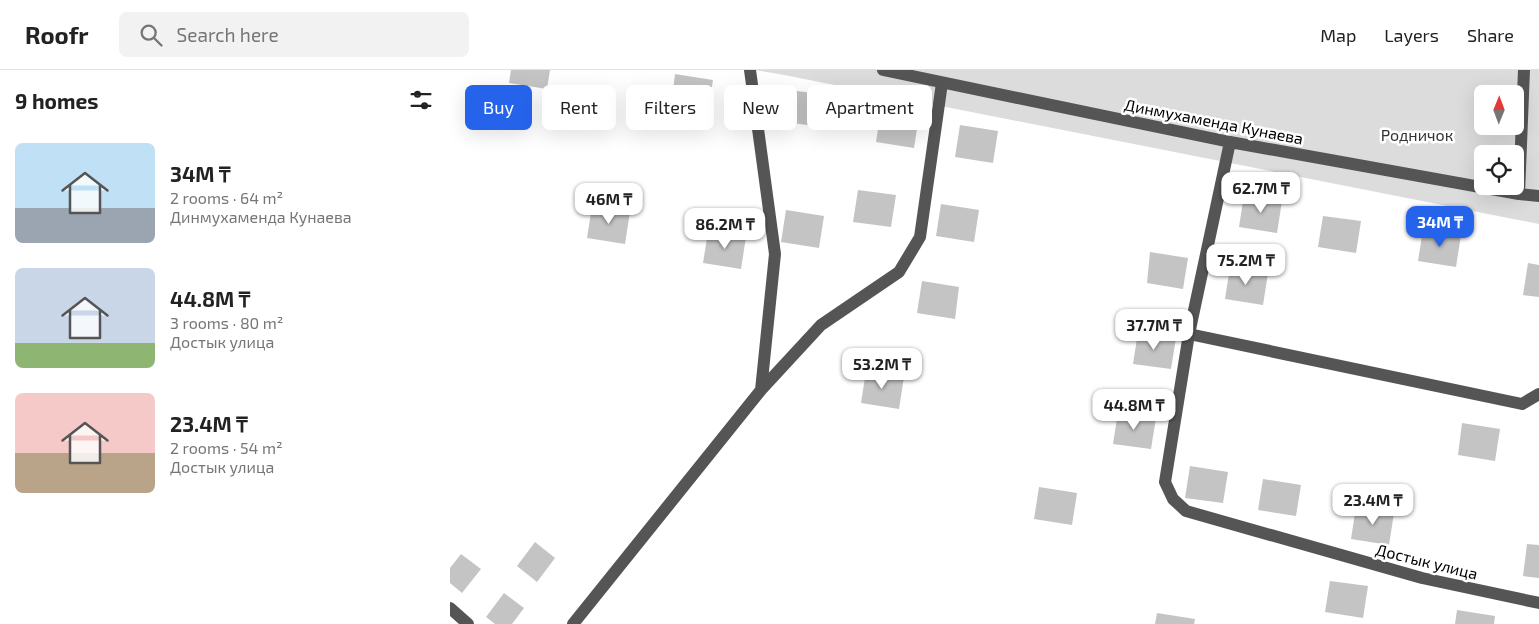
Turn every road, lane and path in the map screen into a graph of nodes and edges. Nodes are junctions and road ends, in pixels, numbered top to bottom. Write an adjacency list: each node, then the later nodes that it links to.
1 (750, 70): 11 (street)
2 (883, 70): 4 (street, Динмухаменда Кунаева)
3 (1524, 70): 6 (street)
4 (942, 83): 5 (street, Динмухаменда Кунаева); 11 (street)
5 (1230, 142): 7 (street, Динмухаменда Кунаева); 10 (street, Достык улица)
6 (1521, 145)
7 (1474, 186)
8 (1524, 194): 9 (street, Динмухаменда Кунаева)
9 (1539, 196)
10 (1188, 334): 12 (street); 13 (street, Достык улица)
11 (761, 390): 16 (street)
12 (1539, 394)
13 (1539, 603)
14 (450, 608): 15 (street)
15 (468, 624)
16 (573, 624)

